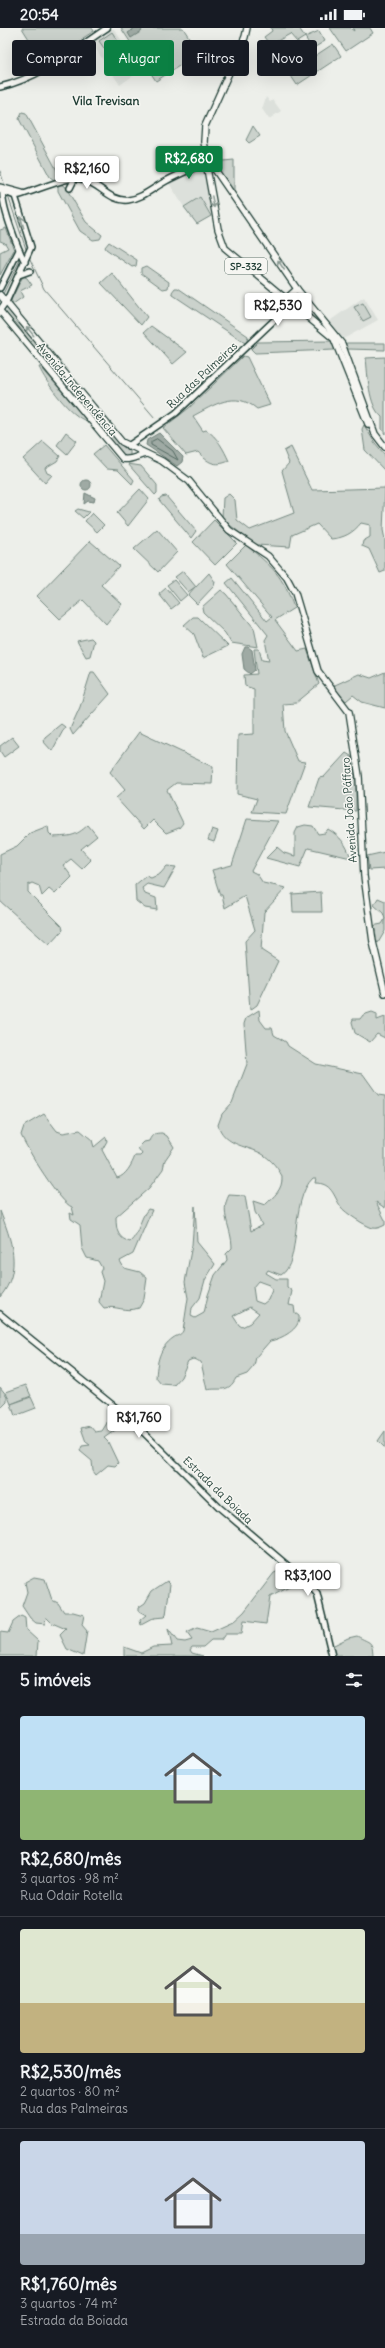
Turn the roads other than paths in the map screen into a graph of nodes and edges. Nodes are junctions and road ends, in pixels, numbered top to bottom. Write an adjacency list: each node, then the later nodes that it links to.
1 (107, 28): 3 (main road)
2 (247, 28): 4 (main road)
3 (0, 87)
4 (207, 161): 5 (main road, SP-332); 6 (main road, SP-332); 7 (main road)
5 (215, 169): 6 (main road); 17 (main road, SP-332, one-way to 5)
6 (208, 172): 19 (main road, SP-332, one-way to 19)
7 (75, 178): 8 (main road); 9 (main road)
8 (70, 188)
9 (7, 191): 10 (main road); 11 (main road, one-way to 9)
10 (19, 250): 11 (main road); 13 (main road)
11 (26, 262): 14 (main road)
12 (30, 271): 14 (main road)
13 (6, 276): 15 (main road); 16 (main road)
14 (18, 276): 21 (main road)
15 (0, 283)
16 (0, 288)
17 (297, 289): 19 (main road); 20 (main road, SP-332)
18 (0, 295): 21 (main road, Avenida Independência)
19 (287, 298): 22 (main road, SP-332)
20 (303, 298): 22 (main road); 28 (main road, SP-332)
21 (6, 302): 23 (main road); 24 (main road, Avenida Independência, one-way to 21)
22 (293, 304): 28 (main road, SP-332); 29 (main road, Rua das Palmeiras)
23 (0, 310): 25 (main road, Avenida Independência)
24 (49, 355): 25 (main road); 26 (main road, Avenida Independência)
25 (42, 362): 27 (main road, Avenida Independência)
26 (74, 386): 27 (main road); 30 (main road, Avenida Independência)
27 (70, 396): 34 (main road, Avenida Independência)
28 (375, 434): 31 (main road, SP-332)
29 (138, 440): 30 (main road, Rua das Palmeiras); 32 (main road)
30 (128, 446): 32 (main road, Avenida Independência)
31 (385, 447)
32 (135, 448): 33 (main road, Avenida João Páffaro); 34 (main road)
33 (146, 454): 34 (main road); 35 (main road, Avenida João Páffaro)
34 (127, 460)
35 (385, 993)
36 (0, 1314): 37 (main road, Estrada da Boiada)
37 (332, 1656)

